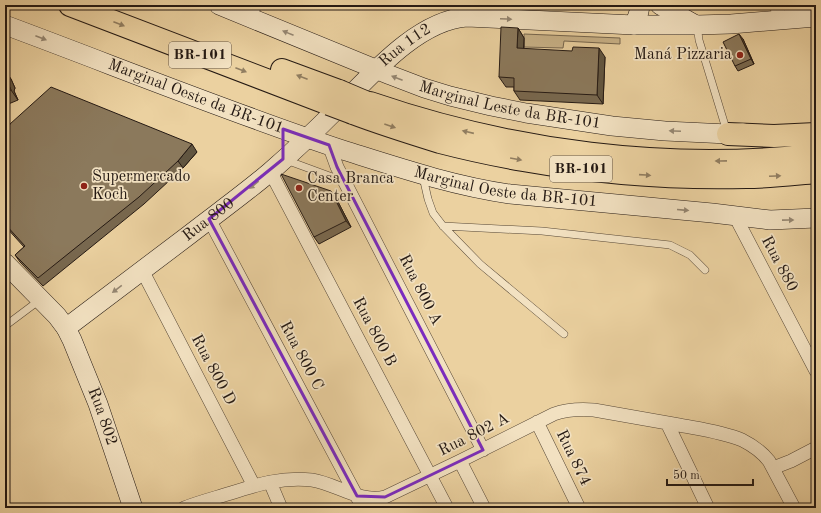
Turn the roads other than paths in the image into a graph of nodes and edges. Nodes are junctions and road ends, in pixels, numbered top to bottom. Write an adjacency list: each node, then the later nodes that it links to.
1 (70, 5): 14 (highway, BR-101, one-way to 14)
2 (112, 5): 14 (highway, BR-101, one-way to 2)
3 (219, 5): 6 (main road, Marginal Leste da BR-101)
4 (640, 5): 11 (main road)
5 (660, 5): 12 (main road)
6 (251, 10): 13 (main road, Marginal Leste da BR-101, one-way to 6)
7 (464, 11): 11 (main road, Rua 112, one-way to 11); 13 (main road, Rua 112)
8 (778, 13): 9 (main road, Rua 112); 12 (main road, Rua 112)
9 (816, 17)
10 (5, 24): 16 (main road, Marginal Oeste da BR-101, one-way to 16)
11 (634, 25): 12 (main road, Rua 112)
12 (697, 25): 17 (lane)
13 (376, 69): 14 (main road, Rua 112); 17 (main road, Marginal Leste da BR-101, one-way to 13)
14 (343, 105): 16 (main road); 19 (main road, Rua 800); 20 (main road); 21 (highway, BR-101, one-way to 14); 23 (highway, BR-101, one-way to 23)
15 (816, 126): 17 (main road, Marginal Leste da BR-101)
16 (283, 129): 19 (main road, Marginal Oeste da BR-101); 22 (main road)
17 (728, 134): 18 (highway)
18 (816, 134)
19 (307, 138): 20 (main road, Marginal Oeste da BR-101); 22 (main road, Rua 800)
20 (329, 145): 24 (main road, Marginal Oeste da BR-101); 25 (street, Rua 800 A)
21 (816, 155)
22 (277, 165): 25 (lane); 28 (main road, Rua 800, one-way to 28); 44 (street, Rua 800 B)
23 (816, 172)
24 (423, 175): 26 (main road, Marginal Oeste da BR-101, one-way to 26); 29 (lane)
25 (345, 182): 41 (street, Rua 800 A)
26 (735, 216): 27 (main road, Marginal Oeste da BR-101, one-way to 27); 37 (street, Rua 880)
27 (816, 218)
28 (209, 219): 31 (main road, Rua 800); 47 (street, Rua 800 C)
29 (443, 226): 32 (lane); 36 (lane)
30 (5, 263): 33 (main road, Rua 802)
31 (142, 270): 35 (main road, Rua 800, one-way to 35); 46 (street, Rua 800 D)
32 (705, 270)
33 (41, 299): 34 (lane); 35 (main road, Rua 802)
34 (5, 326)
35 (66, 328): 49 (main road, Rua 802)
36 (564, 334)
37 (816, 371)
38 (537, 422): 39 (street, Rua 802 A); 41 (street, Rua 802 A); 54 (street, Rua 874)
39 (667, 423): 43 (street, Rua 802 A); 55 (street)
40 (816, 448): 43 (street)
41 (483, 450): 42 (street, Rua 802 A)
42 (460, 462): 44 (street, Rua 802 A); 53 (street)
43 (773, 468): 56 (street, Rua 802 A)
44 (430, 475): 47 (street, Rua 802 A); 52 (street, Rua 800 B)
45 (270, 482): 46 (street, Rua 802 A); 47 (street, Rua 802 A); 50 (street)
46 (254, 486): 48 (street, Rua 802 A)
47 (357, 496): 51 (street, Rua 800 C)
48 (190, 507)
49 (133, 508)
50 (281, 508)
51 (363, 508)
52 (446, 508)
53 (484, 508)
54 (579, 508)
55 (708, 508)
56 (794, 508)

